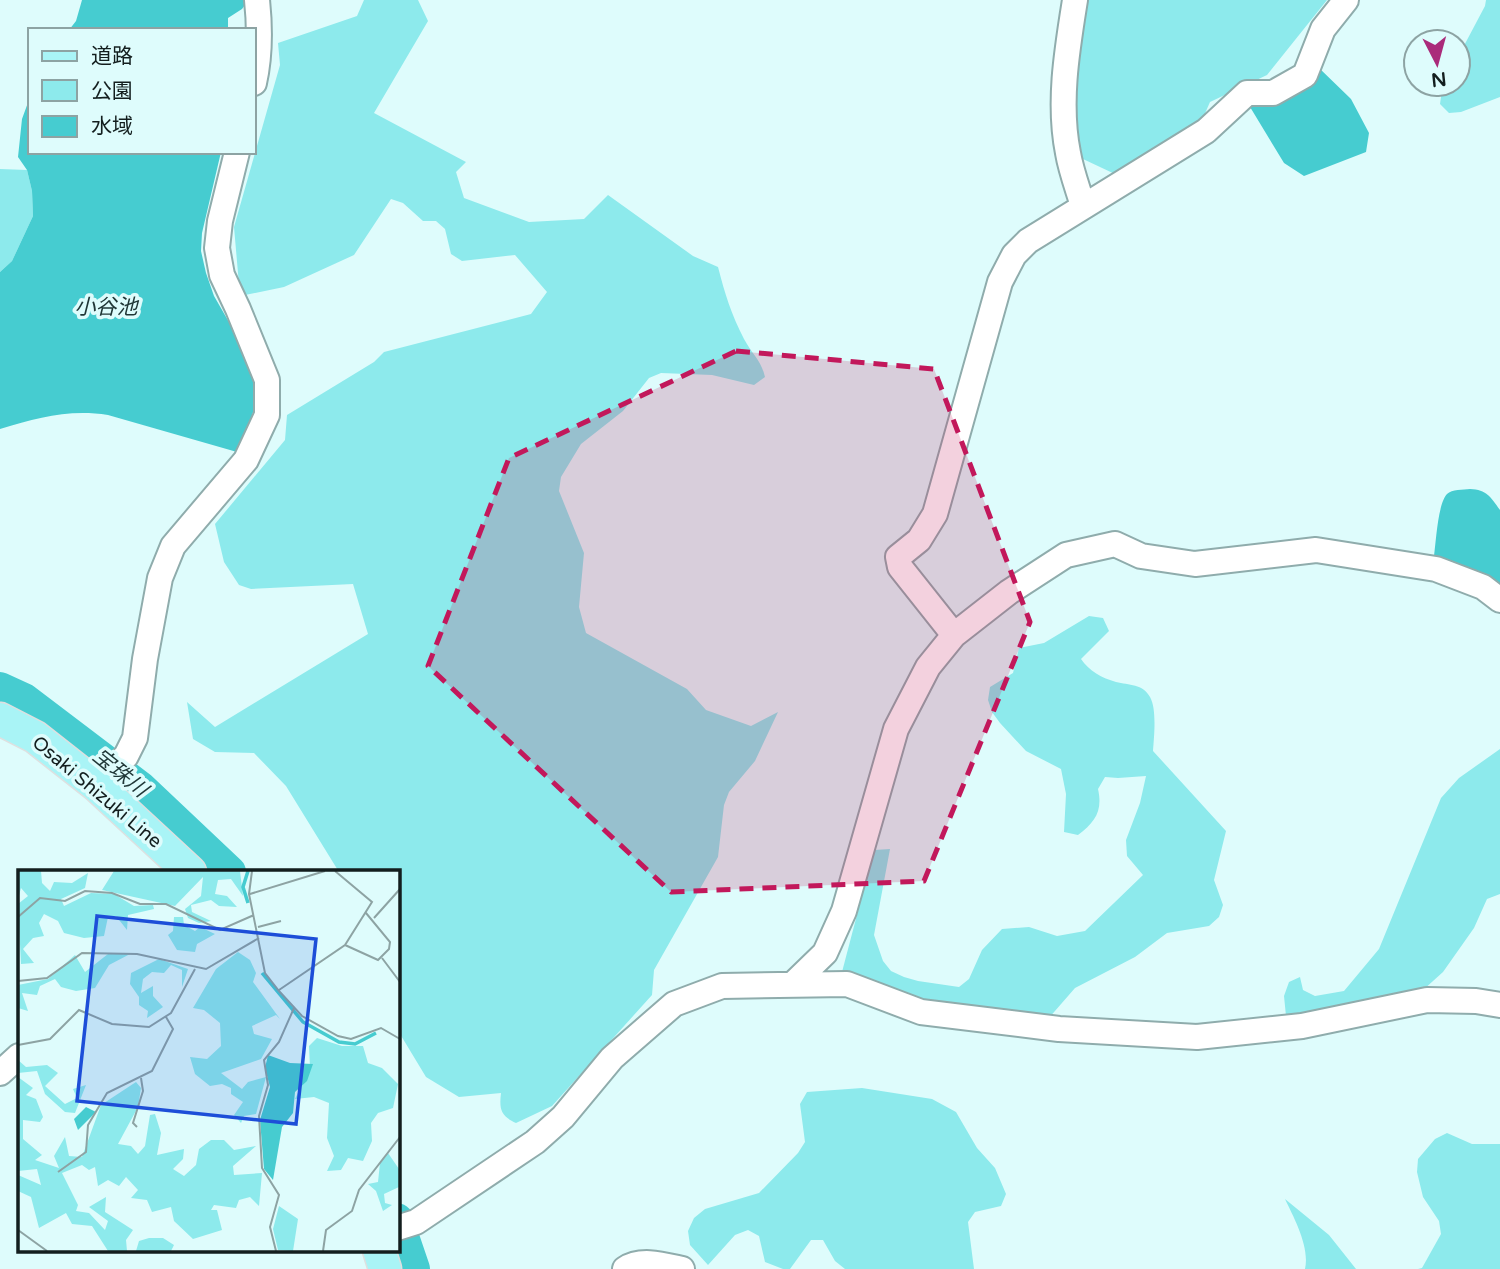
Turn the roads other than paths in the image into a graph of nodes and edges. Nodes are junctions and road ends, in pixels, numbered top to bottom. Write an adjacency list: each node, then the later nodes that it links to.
1 (257, 0): 4 (street)
2 (1075, 0): 6 (street)
3 (1346, 0): 6 (street)
4 (256, 73)
5 (237, 154): 10 (street)
6 (1083, 206): 8 (street)
7 (1500, 600): 8 (street)
8 (954, 635): 12 (street)
9 (0, 719): 10 (main road, Osaki Shizuki Line)
10 (100, 782): 11 (main road, Osaki Shizuki Line)
11 (188, 870)
12 (793, 984): 13 (street); 16 (street)
13 (1500, 1005)
14 (18, 1057): 15 (street)
15 (0, 1073)
16 (407, 1225)
17 (380, 1252): 18 (main road)
18 (385, 1269)
19 (625, 1269): 20 (street)
20 (682, 1269)

